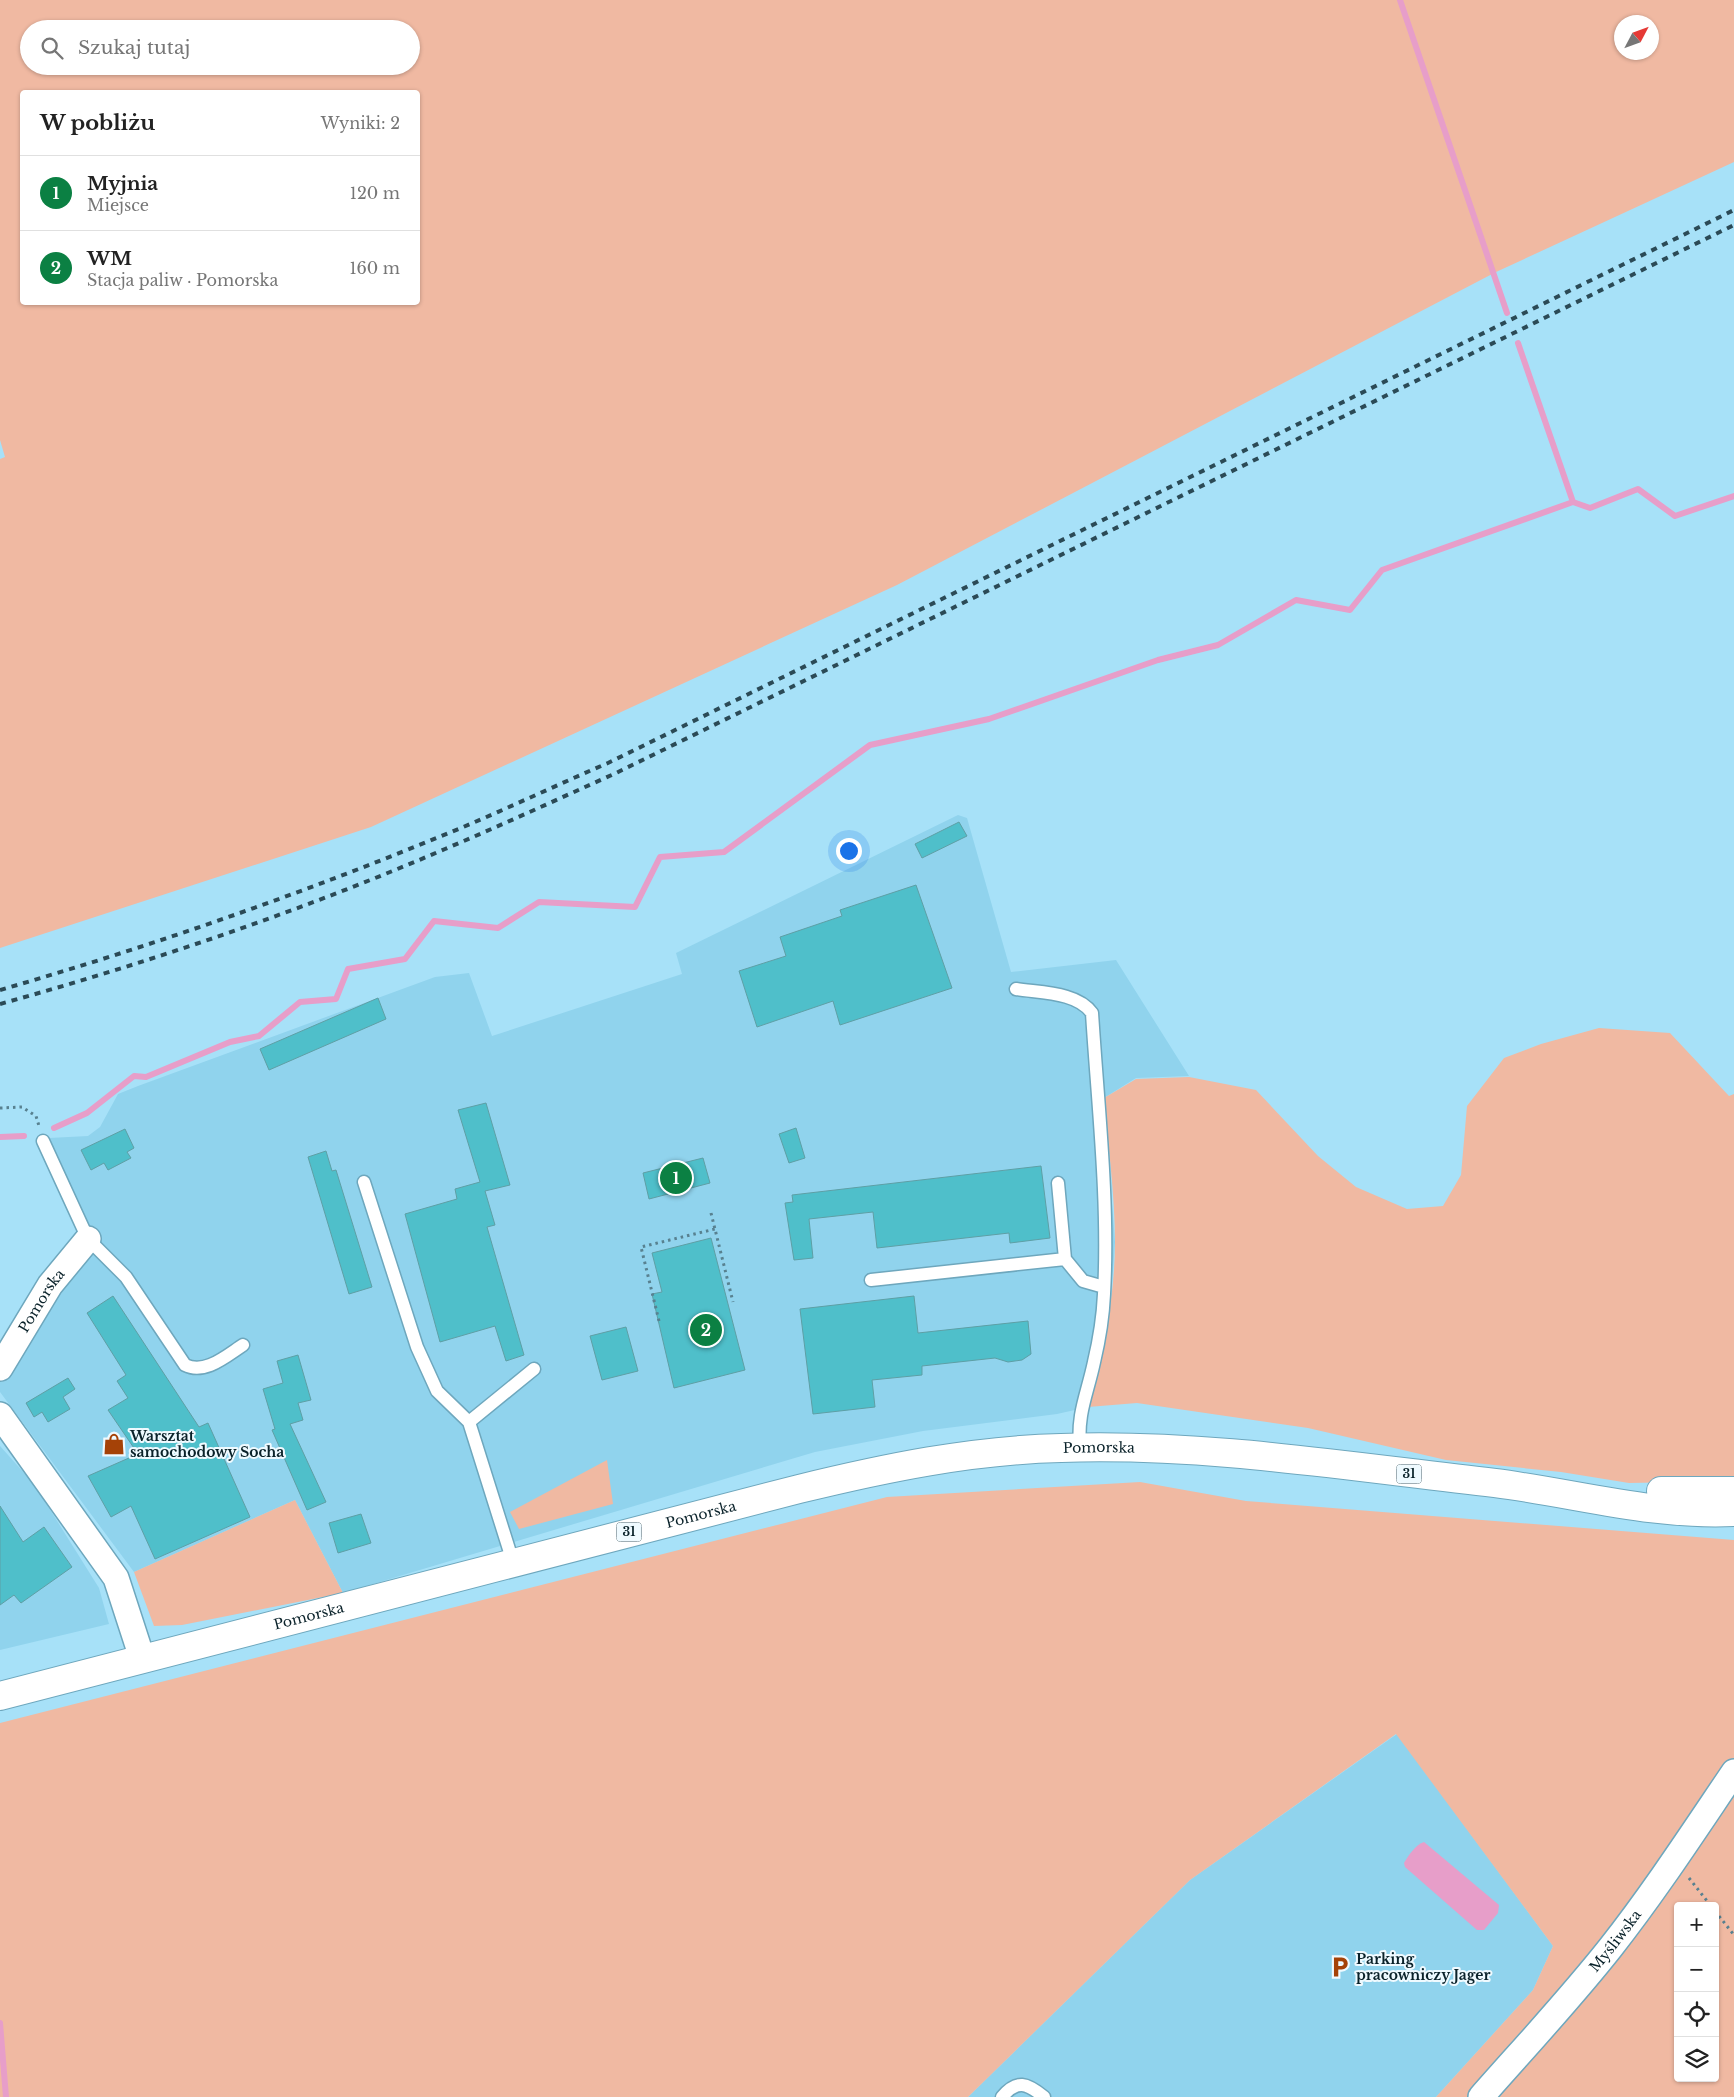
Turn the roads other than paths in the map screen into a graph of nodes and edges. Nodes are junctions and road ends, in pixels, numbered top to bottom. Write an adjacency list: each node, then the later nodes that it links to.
1 (1016, 989): 8 (lane)
2 (43, 1141): 5 (lane)
3 (364, 1182): 13 (lane)
4 (1058, 1183): 6 (lane)
5 (88, 1239): 9 (lane); 10 (street, Pomorska)
6 (1065, 1259): 7 (lane); 8 (lane)
7 (871, 1280)
8 (1104, 1287): 14 (lane)
9 (243, 1345)
10 (0, 1368)
11 (534, 1369): 13 (lane)
12 (0, 1414): 19 (street)
13 (469, 1422): 18 (lane)
14 (1080, 1447): 15 (main road, Pomorska / 31); 18 (main road, Pomorska / 31)
15 (1549, 1490): 16 (main road, 31); 17 (main road, 31)
16 (1734, 1492)
17 (1734, 1512)
18 (513, 1562): 19 (main road, Pomorska / 31)
19 (142, 1658): 20 (main road, Pomorska / 31)
20 (0, 1696)
21 (1734, 1772): 24 (street, Myśliwska)
22 (1002, 2097): 23 (lane)
23 (1044, 2097)
24 (1481, 2097)

